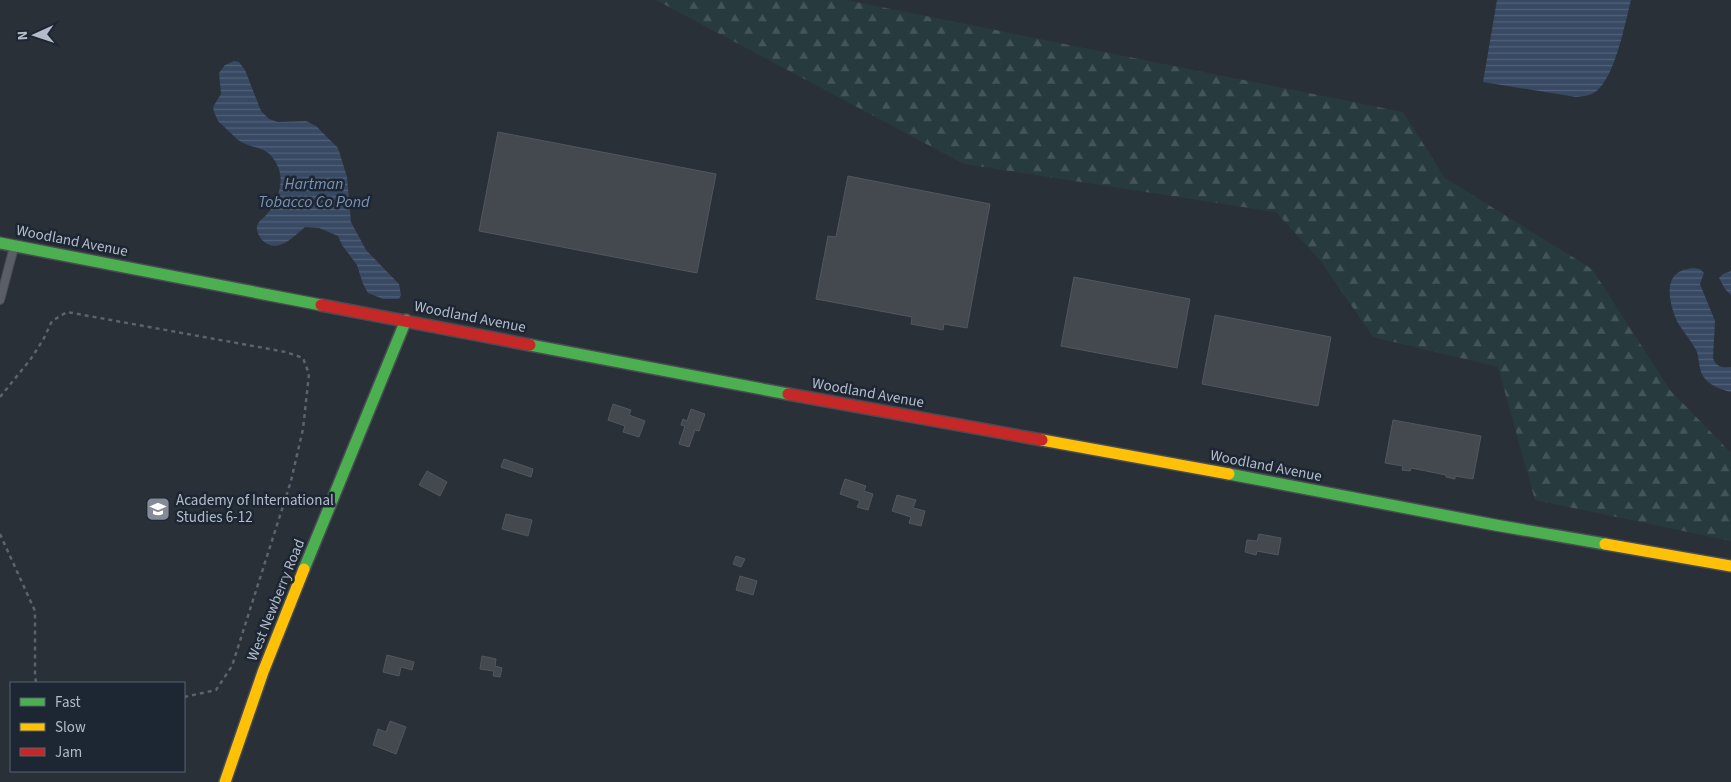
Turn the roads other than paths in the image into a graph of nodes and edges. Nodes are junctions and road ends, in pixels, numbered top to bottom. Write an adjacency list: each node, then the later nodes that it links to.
1 (0, 243): 2 (street, Woodland Avenue)
2 (14, 246): 3 (lane); 4 (street, Woodland Avenue)
3 (0, 300)
4 (406, 320): 5 (street, Woodland Avenue); 6 (street, West Newberry Road)
5 (1731, 566)
6 (226, 782)

